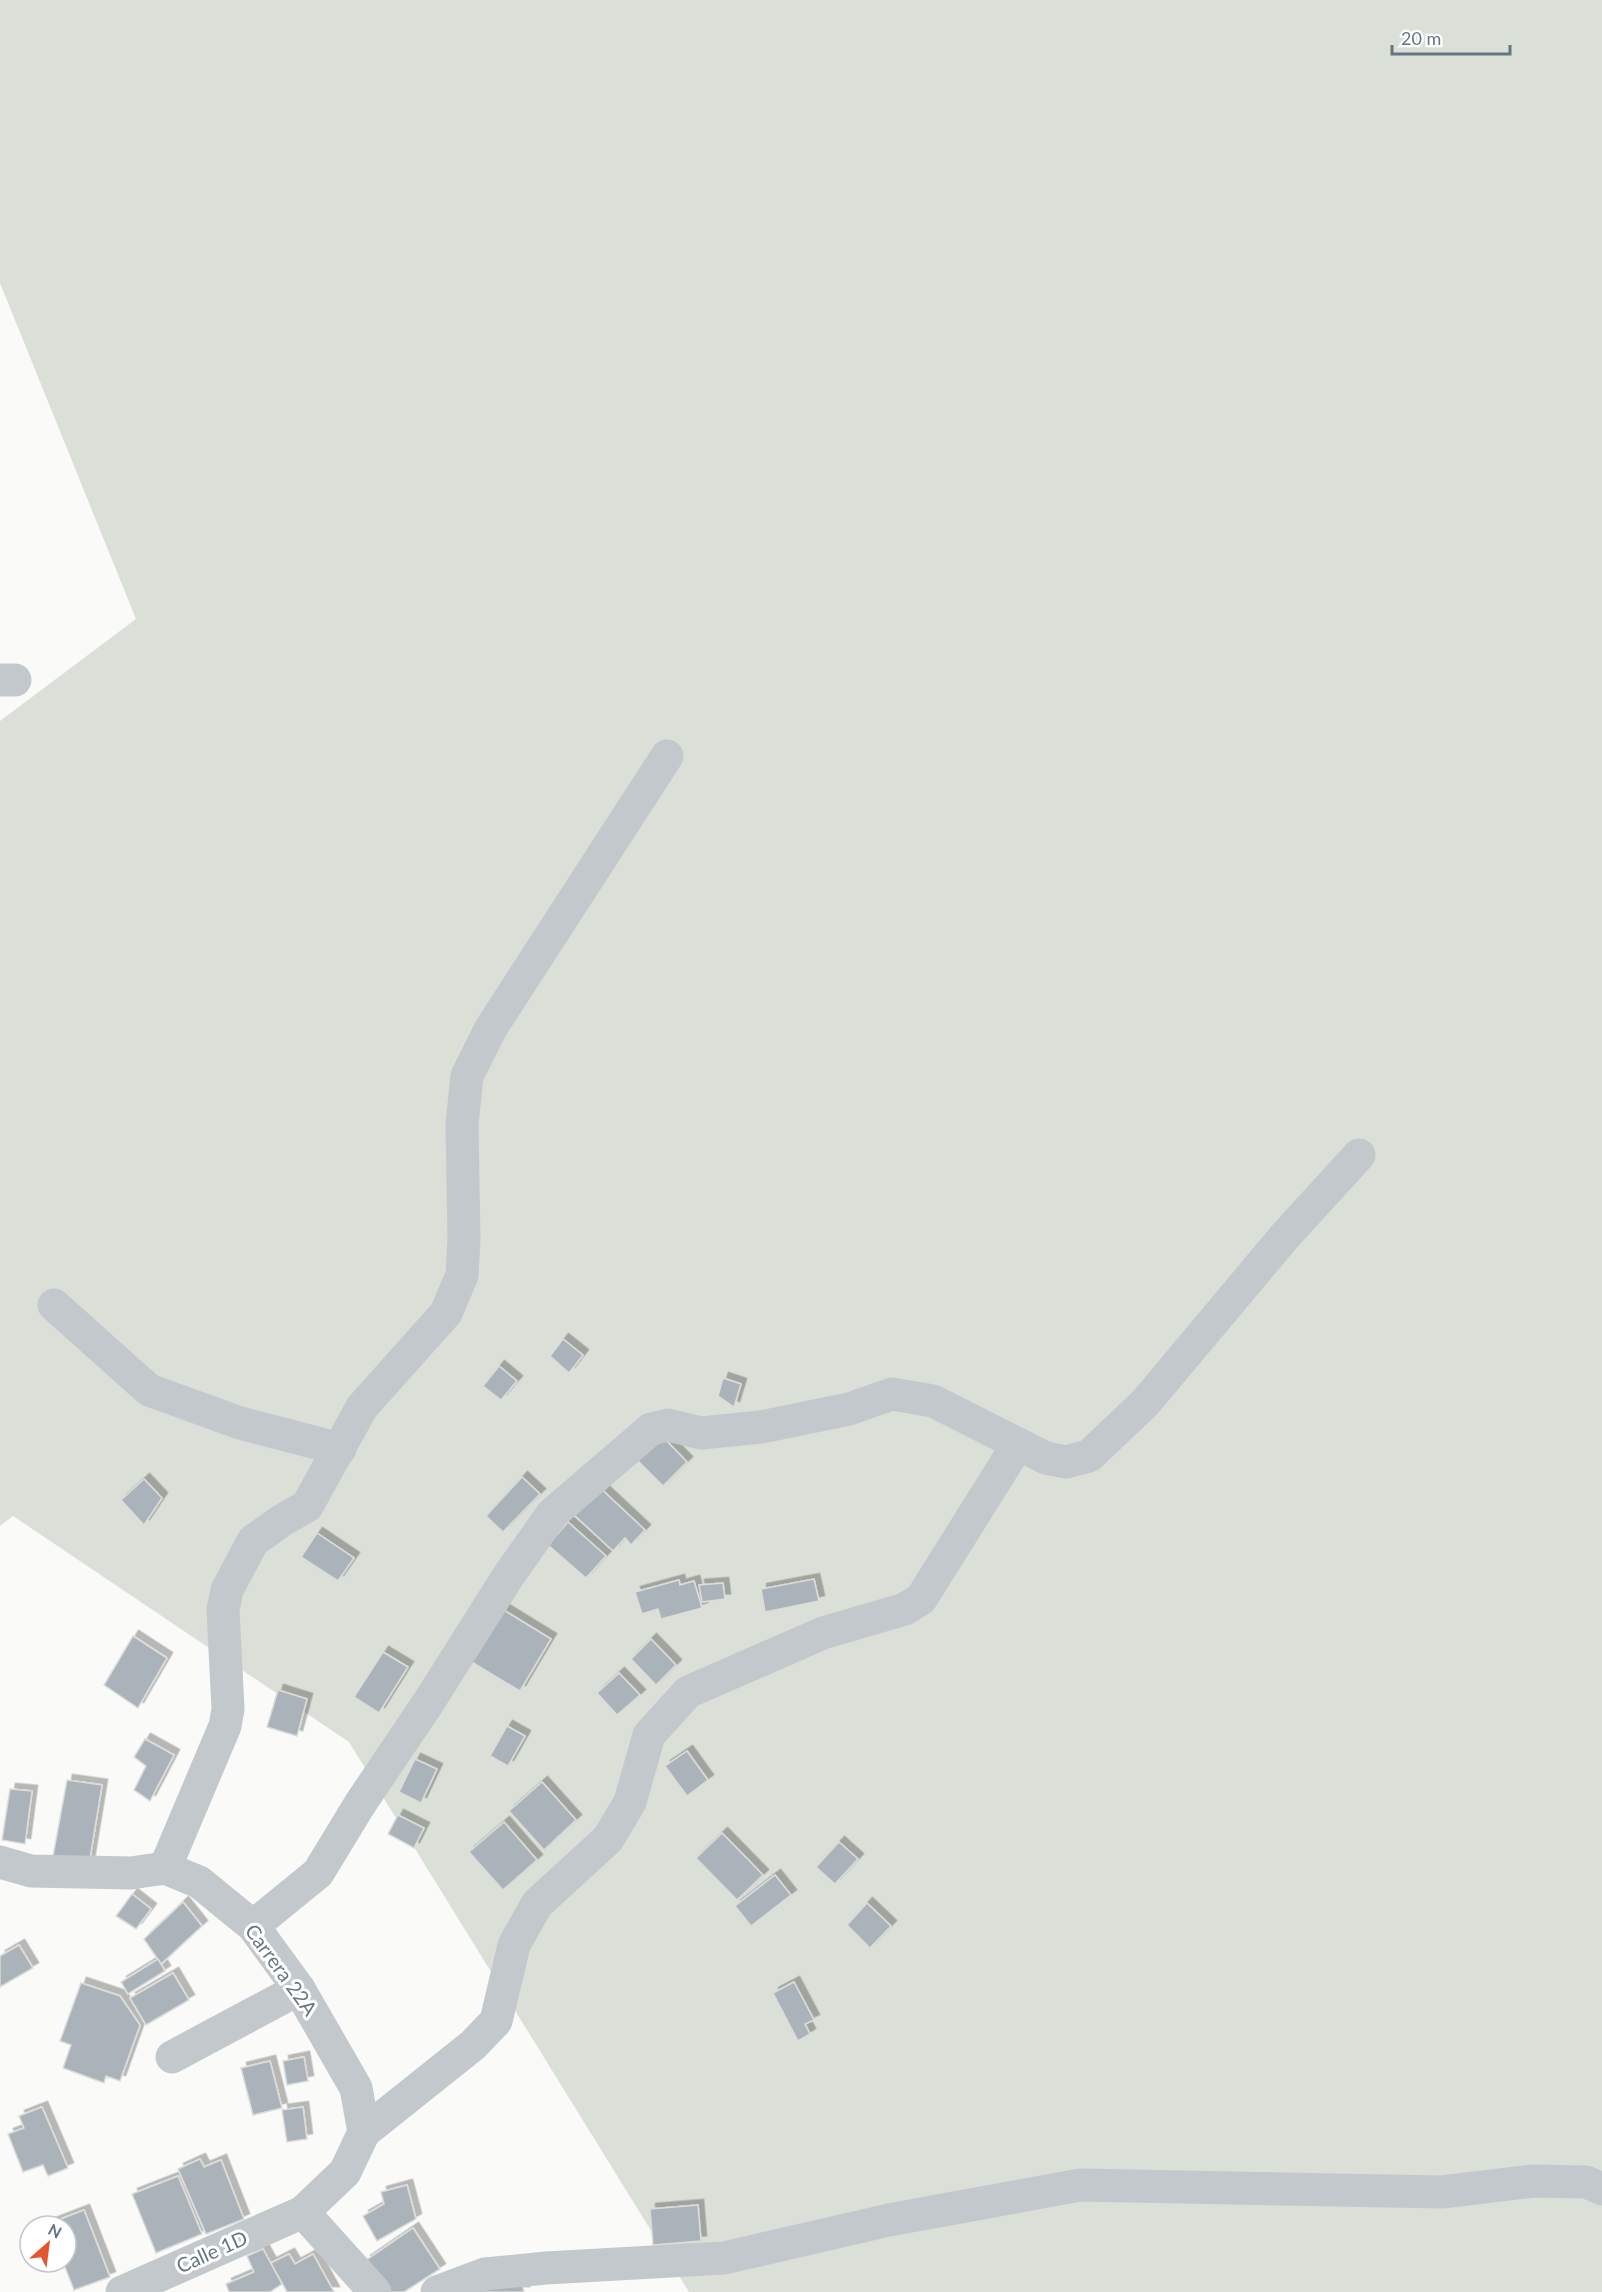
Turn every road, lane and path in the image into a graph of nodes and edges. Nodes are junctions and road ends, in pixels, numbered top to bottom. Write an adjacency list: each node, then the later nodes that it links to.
1 (667, 756): 5 (street)
2 (1359, 1155): 4 (street)
3 (54, 1305): 5 (street)
4 (1018, 1444): 8 (street); 11 (street)
5 (340, 1449): 7 (street)
6 (0, 1862): 7 (street)
7 (165, 1868): 8 (street, Carrera 22A)
8 (253, 1926): 9 (street, Carrera 22A)
9 (299, 1989): 10 (street); 11 (street, Carrera 22A)
10 (172, 2057)
11 (364, 2132): 13 (street)
12 (1602, 2189): 16 (street)
13 (303, 2212): 14 (street, Calle 1D); 15 (street)
14 (122, 2292)
15 (375, 2292)
16 (438, 2292)

